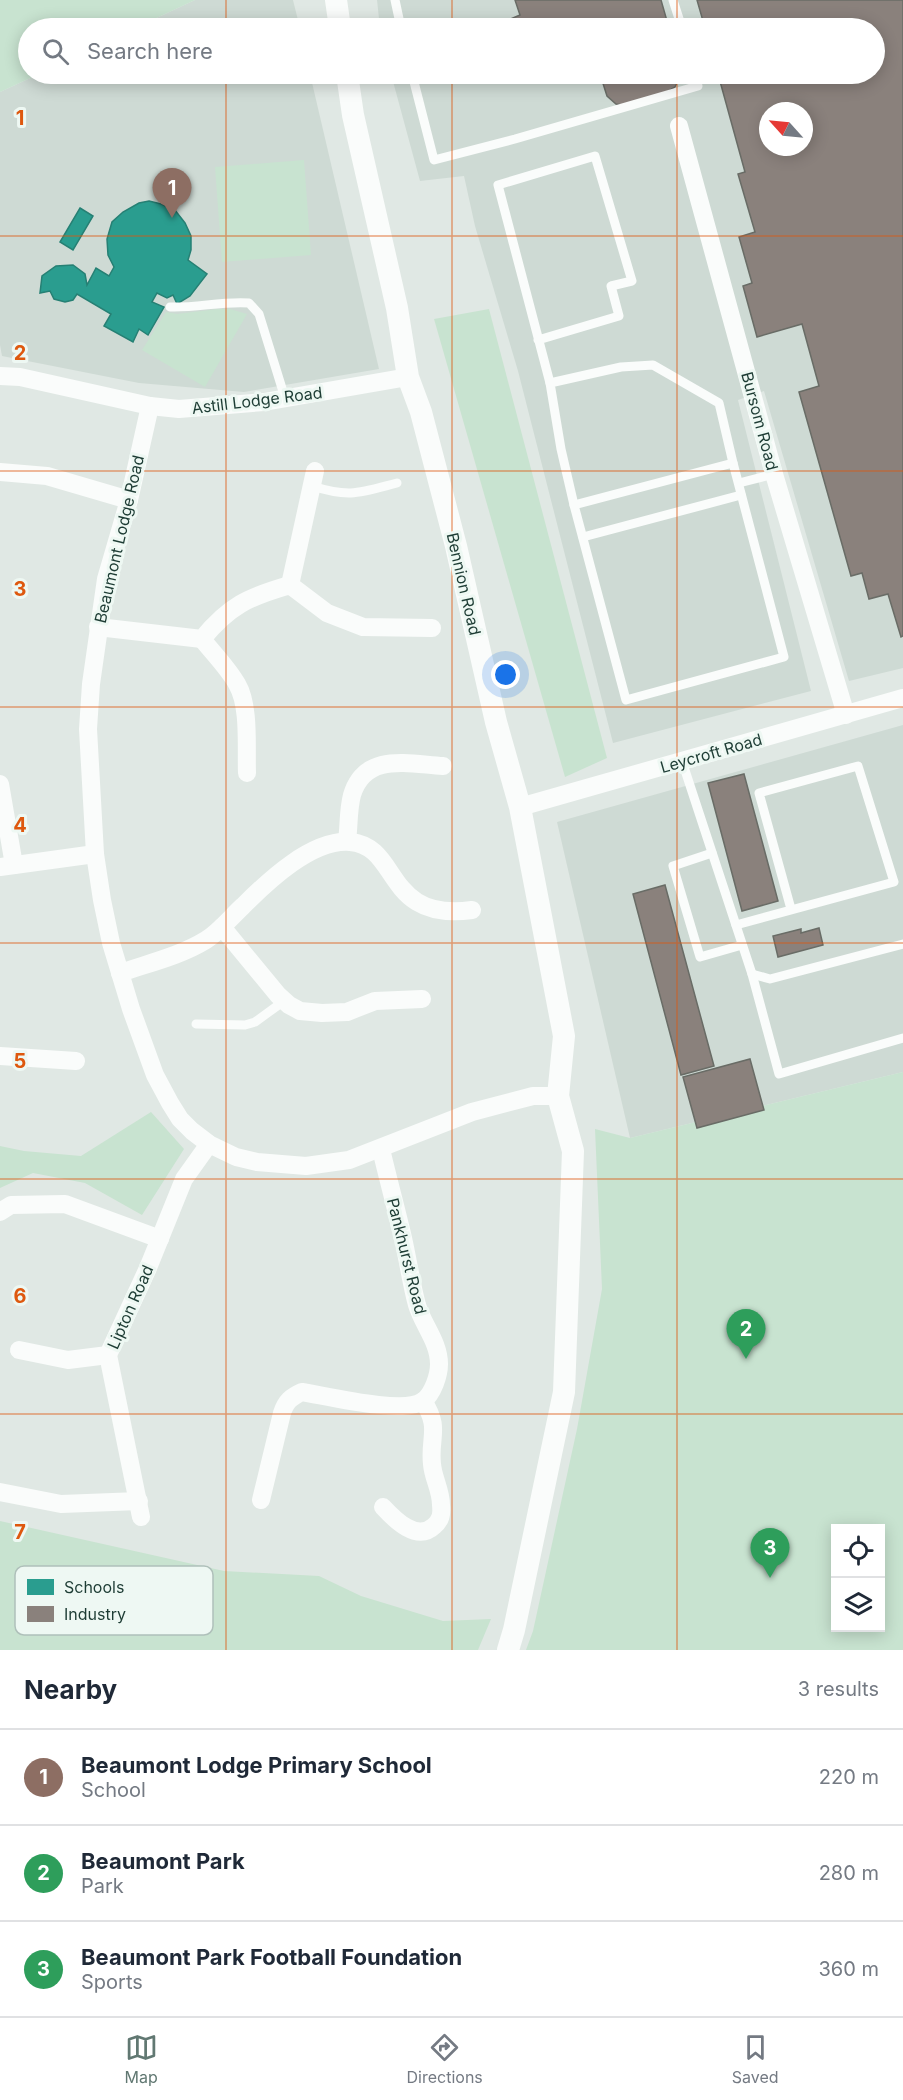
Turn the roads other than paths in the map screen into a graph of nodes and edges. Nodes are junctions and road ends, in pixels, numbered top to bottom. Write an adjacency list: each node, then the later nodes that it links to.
1 (336, 0): 4 (street)
2 (395, 0): 5 (lane)
3 (674, 0): 6 (lane)
4 (339, 18)
5 (399, 18)
6 (679, 18)
7 (348, 84): 14 (street, Bennion Road)
8 (415, 84): 9 (lane)
9 (697, 84)
10 (679, 126): 20 (street, Bursom Road)
11 (170, 307): 16 (lane)
12 (538, 340): 12 (lane); 15 (lane)
13 (0, 376): 17 (street, Astill Lodge Road)
14 (408, 377): 16 (street, Astill Lodge Road); 38 (street, Bennion Road)
15 (550, 383): 18 (lane); 26 (lane)
16 (285, 398): 17 (street, Astill Lodge Road)
17 (150, 406): 25 (street, Beaumont Lodge Road)
18 (733, 463): 23 (lane); 26 (lane)
19 (0, 472): 25 (street)
20 (774, 474): 23 (lane); 33 (street, Bursom Road)
21 (314, 479): 22 (lane); 28 (street)
22 (397, 483)
23 (739, 483): 24 (lane)
24 (741, 495): 27 (lane); 27 (lane)
25 (129, 500): 29 (street, Beaumont Lodge Road)
26 (574, 505): 27 (lane)
27 (583, 537)
28 (290, 585): 30 (street); 31 (street)
29 (98, 627): 31 (street); 41 (street, Beaumont Lodge Road)
30 (432, 628)
31 (201, 639): 36 (street)
32 (903, 698): 33 (street, Leycroft Road)
33 (846, 715): 34 (street, Leycroft Road)
34 (682, 761): 38 (street, Leycroft Road); 40 (lane)
35 (442, 766): 39 (street)
36 (247, 773)
37 (0, 784): 42 (street)
38 (520, 807): 57 (street, Bennion Road)
39 (347, 842): 44 (street); 46 (street)
40 (712, 853): 45 (lane); 48 (lane)
41 (95, 854): 42 (street); 49 (street, Beaumont Lodge Road)
42 (7, 866)
43 (791, 909): 43 (lane); 45 (lane)
44 (472, 910)
45 (736, 925): 48 (lane)
46 (222, 927): 49 (street); 52 (street)
47 (903, 944): 50 (lane)
48 (742, 945): 50 (lane)
49 (120, 973): 58 (street, Beaumont Lodge Road)
50 (752, 974): 54 (lane)
51 (422, 999): 52 (street)
52 (284, 1001): 53 (lane)
53 (196, 1024)
54 (903, 1038)
55 (0, 1056): 56 (street)
56 (76, 1060)
57 (558, 1096): 59 (street, Beaumont Lodge Road); 68 (street)
58 (209, 1144): 59 (street, Beaumont Lodge Road); 61 (street, Lipton Road)
59 (381, 1149): 64 (street, Pankhurst Road)
60 (0, 1212): 61 (street)
61 (160, 1239): 63 (street, Lipton Road)
62 (18, 1350): 63 (street)
63 (108, 1355): 65 (street, Lipton Road)
64 (423, 1401): 66 (street); 67 (street)
65 (0, 1492)
66 (261, 1500)
67 (383, 1507)
68 (508, 1650)

